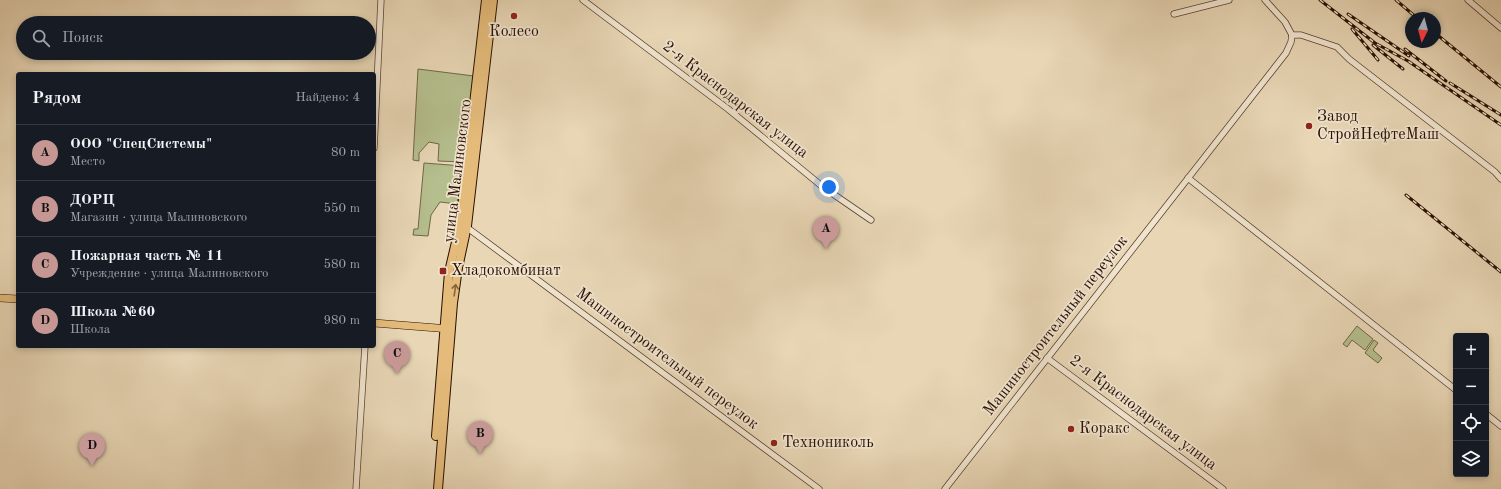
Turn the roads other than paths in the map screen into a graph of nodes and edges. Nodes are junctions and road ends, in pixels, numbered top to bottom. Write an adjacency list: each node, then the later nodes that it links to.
1 (381, 0): 11 (street)
2 (486, 0): 15 (highway, улица Малиновского)
3 (493, 0): 15 (highway, улица Малиновского)
4 (583, 0): 14 (street, 2-я Краснодарская улица)
5 (1229, 0): 8 (street)
6 (1265, 0): 10 (street)
7 (1468, 0): 9 (street)
8 (1174, 14)
9 (1501, 28)
10 (1292, 35): 12 (street, Машиностроительный переулок); 13 (street)
11 (376, 106)
12 (1188, 178): 21 (street, Машиностроительный переулок); 22 (street)
13 (1501, 179)
14 (871, 220)
15 (464, 226): 19 (highway, улица Малиновского); 28 (street, Машиностроительный переулок)
16 (0, 298): 17 (main road)
17 (16, 300)
18 (376, 323): 19 (main road)
19 (448, 328): 26 (highway, улица Малиновского); 27 (highway, улица Малиновского)
20 (364, 348): 25 (street)
21 (1047, 358): 29 (street, Машиностроительный переулок); 30 (street, 2-я Краснодарская улица)
22 (1453, 388)
23 (1489, 416): 24 (street)
24 (1501, 426)
25 (356, 489)
26 (433, 489)
27 (438, 489)
28 (819, 489)
29 (945, 489)
30 (1223, 489)

